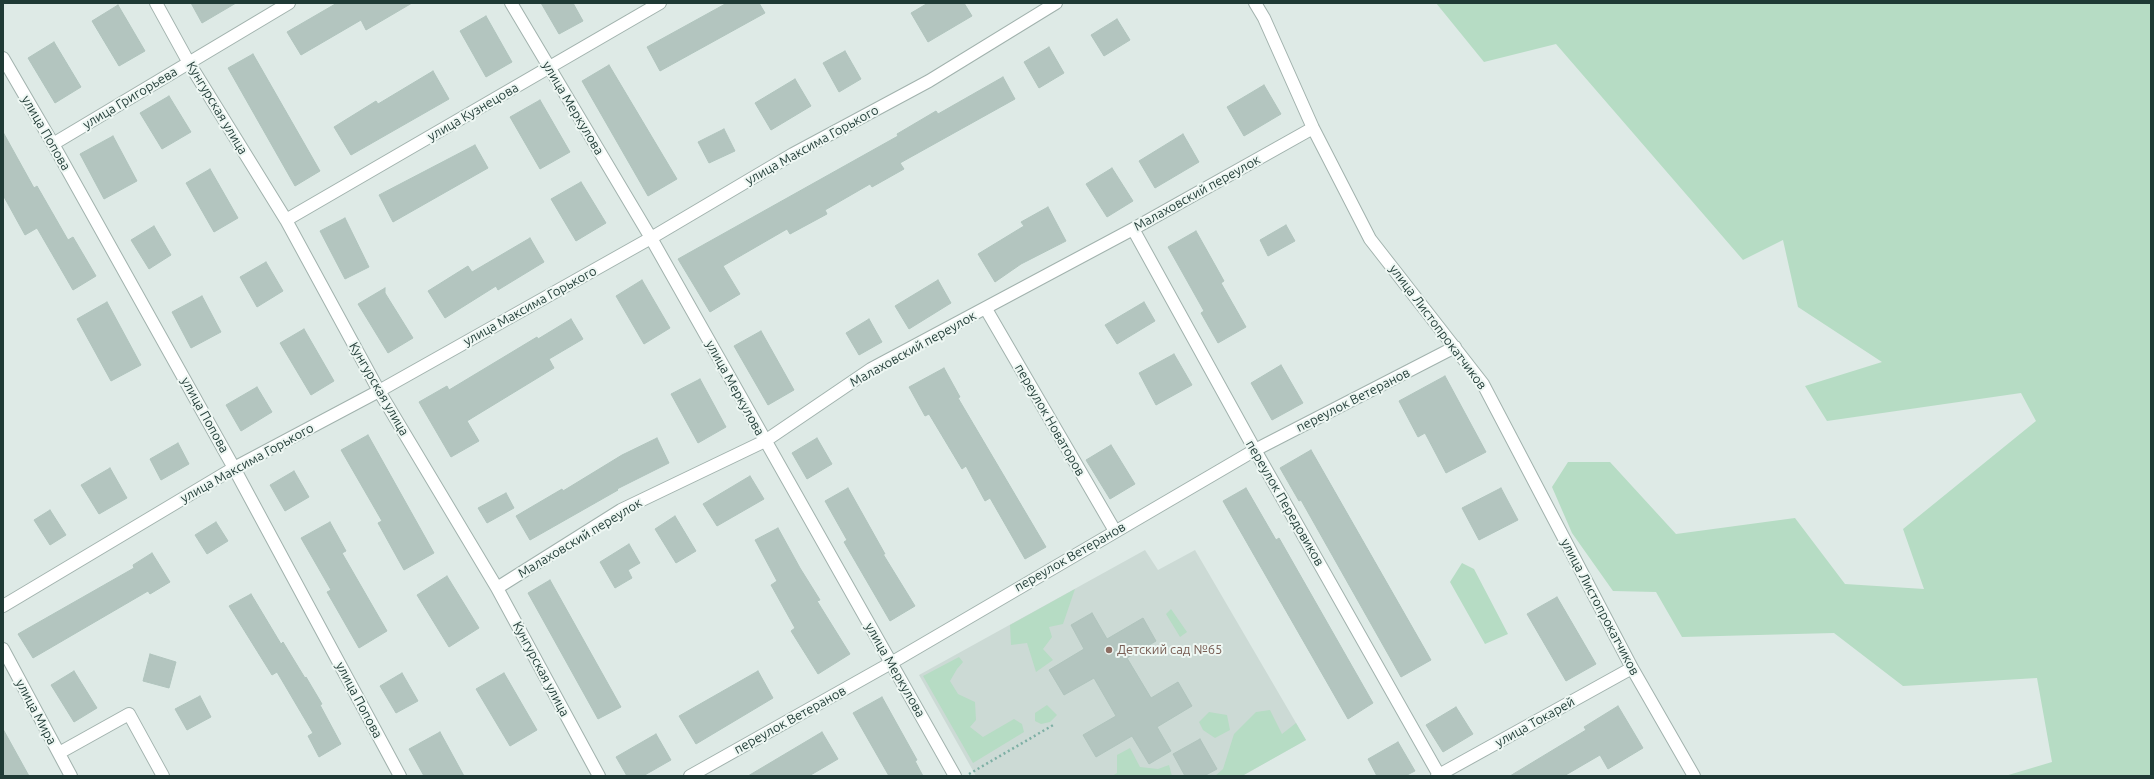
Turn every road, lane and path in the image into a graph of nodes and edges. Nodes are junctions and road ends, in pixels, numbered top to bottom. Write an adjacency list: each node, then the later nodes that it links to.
1 (156, 3): 8 (street, Кунгурская улица)
2 (289, 3): 8 (street, улица Григорьева)
3 (511, 3): 9 (street, улица Меркулова)
4 (660, 3): 9 (street, улица Кузнецова)
5 (1056, 3): 14 (street, улица Максима Горького)
6 (1255, 3): 10 (street, улица Листопрокатчиков)
7 (3, 58): 11 (street, улица Попова)
8 (189, 63): 11 (street, улица Григорьева); 12 (street, Кунгурская улица)
9 (549, 69): 12 (street, улица Кузнецова); 14 (street, улица Меркулова)
10 (1313, 128): 13 (street, Малаховский переулок); 16 (street, улица Листопрокатчиков)
11 (53, 144): 20 (street, улица Попова)
12 (286, 220): 17 (street, Кунгурская улица)
13 (1133, 229): 15 (street, Малаховский переулок); 19 (street, переулок Передовиков)
14 (651, 238): 17 (street, улица Максима Горького); 18 (street, улица Меркулова)
15 (986, 309): 18 (street, Малаховский переулок); 21 (street, переулок Новаторов)
16 (1455, 347): 19 (street, переулок Ветеранов); 26 (street, улица Листопрокатчиков)
17 (379, 391): 20 (street, улица Максима Горького); 22 (street, Кунгурская улица)
18 (765, 441): 22 (street, Малаховский переулок); 25 (street, улица Меркулова)
19 (1255, 450): 21 (street, переулок Ветеранов); 29 (street, переулок Передовиков)
20 (234, 468): 23 (street, улица Максима Горького); 32 (street, улица Попова)
21 (1115, 531): 25 (street, переулок Ветеранов)
22 (497, 588): 33 (street, Кунгурская улица)
23 (3, 606)
24 (3, 649): 28 (street, улица Мира)
25 (891, 664): 34 (street, переулок Ветеранов); 35 (street, улица Меркулова)
26 (1632, 668): 29 (street, улица Токарей); 37 (street, улица Листопрокатчиков)
27 (1054, 724): 36 (path)
28 (59, 753): 30 (street, улица Мира); 31 (street, улица Мира)
29 (1438, 775)
30 (70, 776)
31 (164, 776)
32 (400, 776)
33 (599, 776)
34 (690, 776)
35 (954, 776)
36 (965, 776)
37 (1694, 776)

